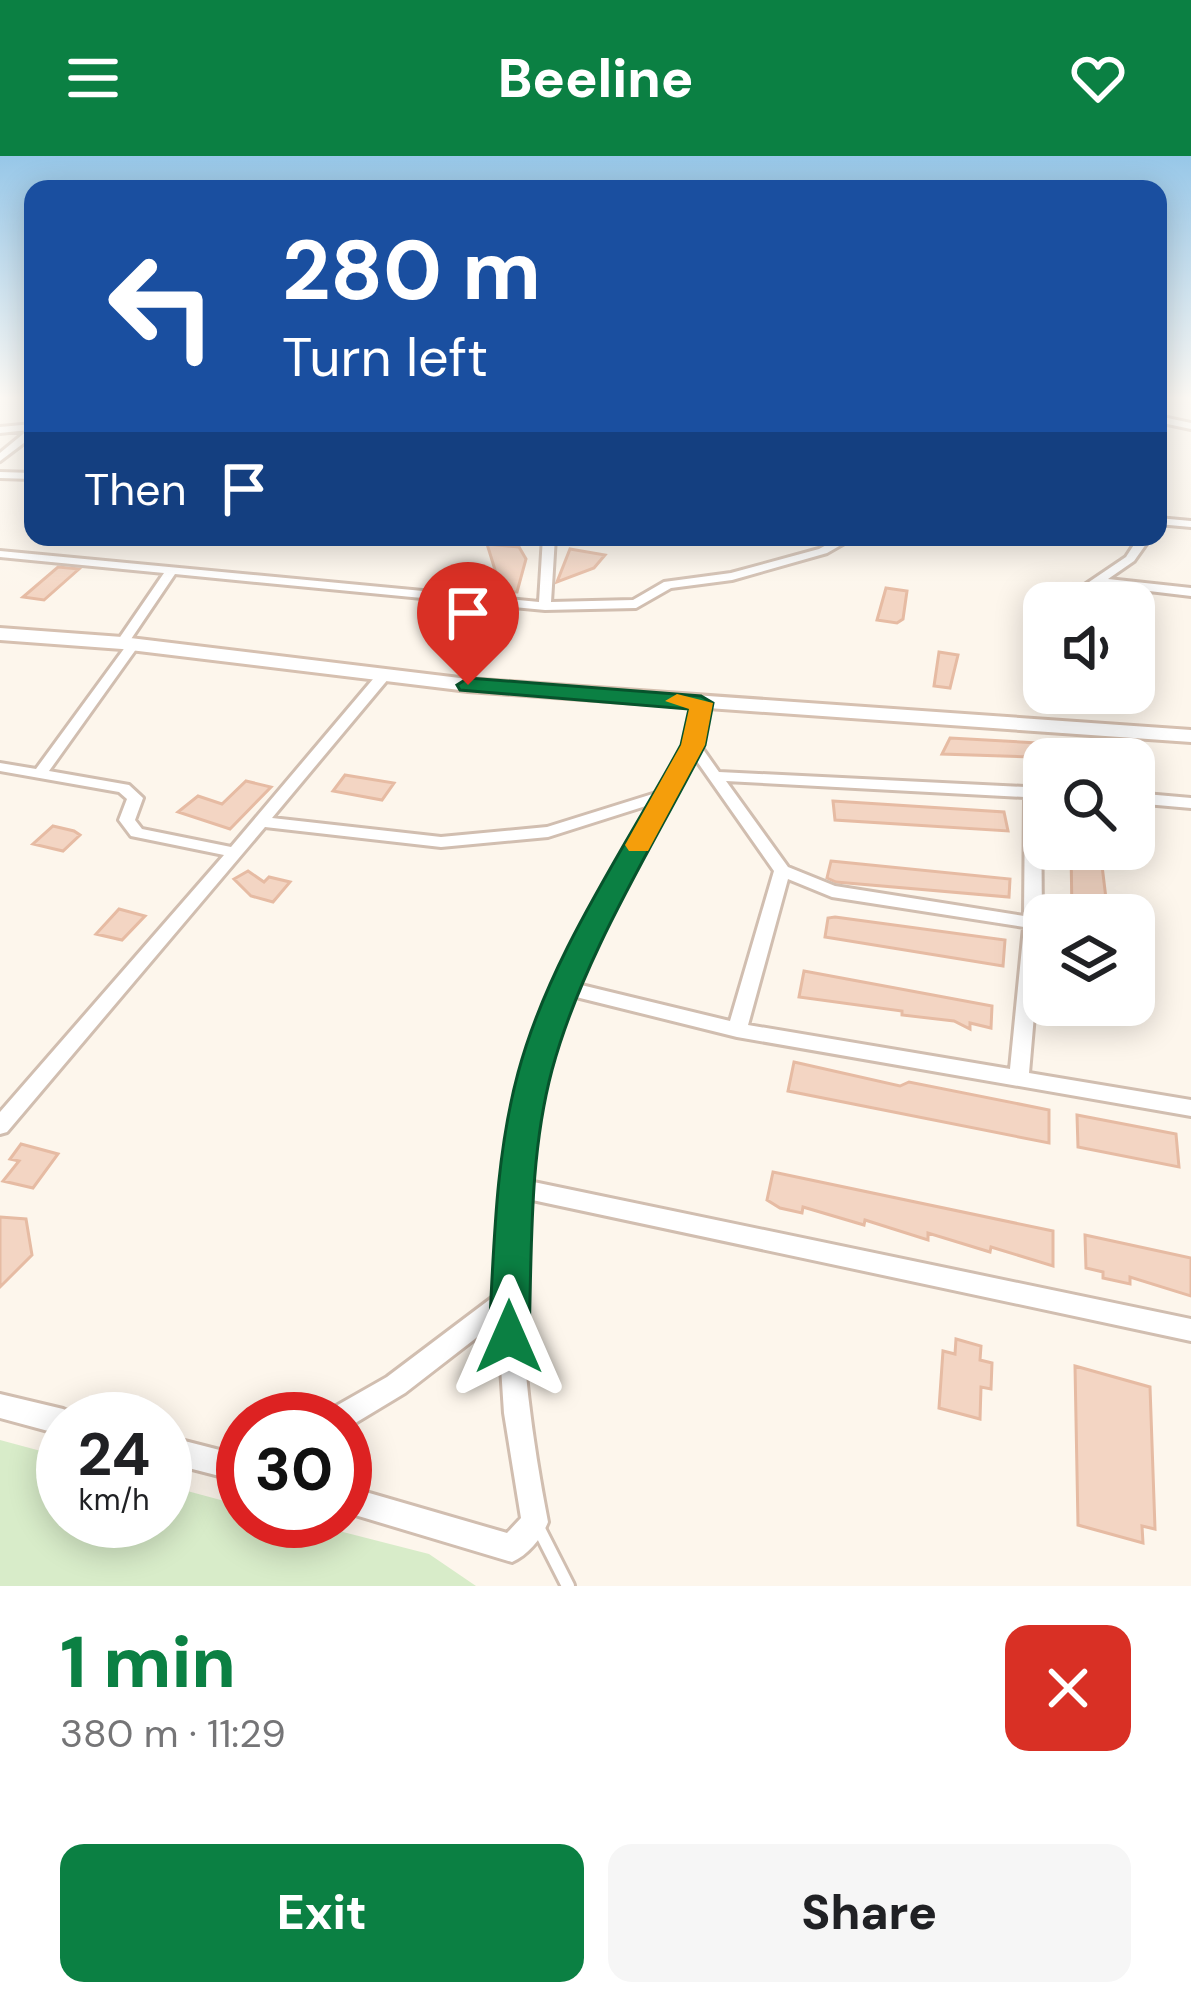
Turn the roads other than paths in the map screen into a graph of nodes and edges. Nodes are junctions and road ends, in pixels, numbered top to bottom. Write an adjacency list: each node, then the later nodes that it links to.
1 (548, 546): 8 (street)
2 (832, 546): 8 (street)
3 (1139, 546): 6 (street)
4 (0, 554): 5 (street)
5 (171, 571): 8 (street); 10 (street)
6 (1098, 581): 7 (street)
7 (1191, 592)
8 (544, 606)
9 (0, 634): 10 (street)
10 (127, 644): 11 (street); 16 (street)
11 (384, 675): 12 (street); 22 (street)
12 (701, 703): 13 (street); 14 (street)
13 (1191, 736)
14 (693, 745): 17 (street); 19 (street)
15 (0, 767): 16 (street)
16 (41, 772): 23 (street)
17 (720, 776): 18 (street); 24 (street)
18 (1023, 792)
19 (665, 795): 22 (street); 26 (street)
20 (1155, 800): 21 (street)
21 (1191, 803)
22 (261, 822): 23 (street)
23 (233, 852): 31 (street)
24 (782, 871): 25 (street); 28 (street)
25 (1023, 920)
26 (564, 987): 28 (street); 32 (street)
27 (1024, 1026): 29 (street)
28 (737, 1030): 29 (street)
29 (1019, 1079): 30 (street)
30 (1191, 1108)
31 (0, 1126)
32 (516, 1187): 33 (street); 34 (street)
33 (508, 1299): 35 (street); 39 (street)
34 (1191, 1330)
35 (372, 1399)
36 (0, 1406): 37 (street)
37 (36, 1415)
38 (372, 1507): 39 (street)
39 (535, 1522): 40 (lane)
40 (568, 1586)

